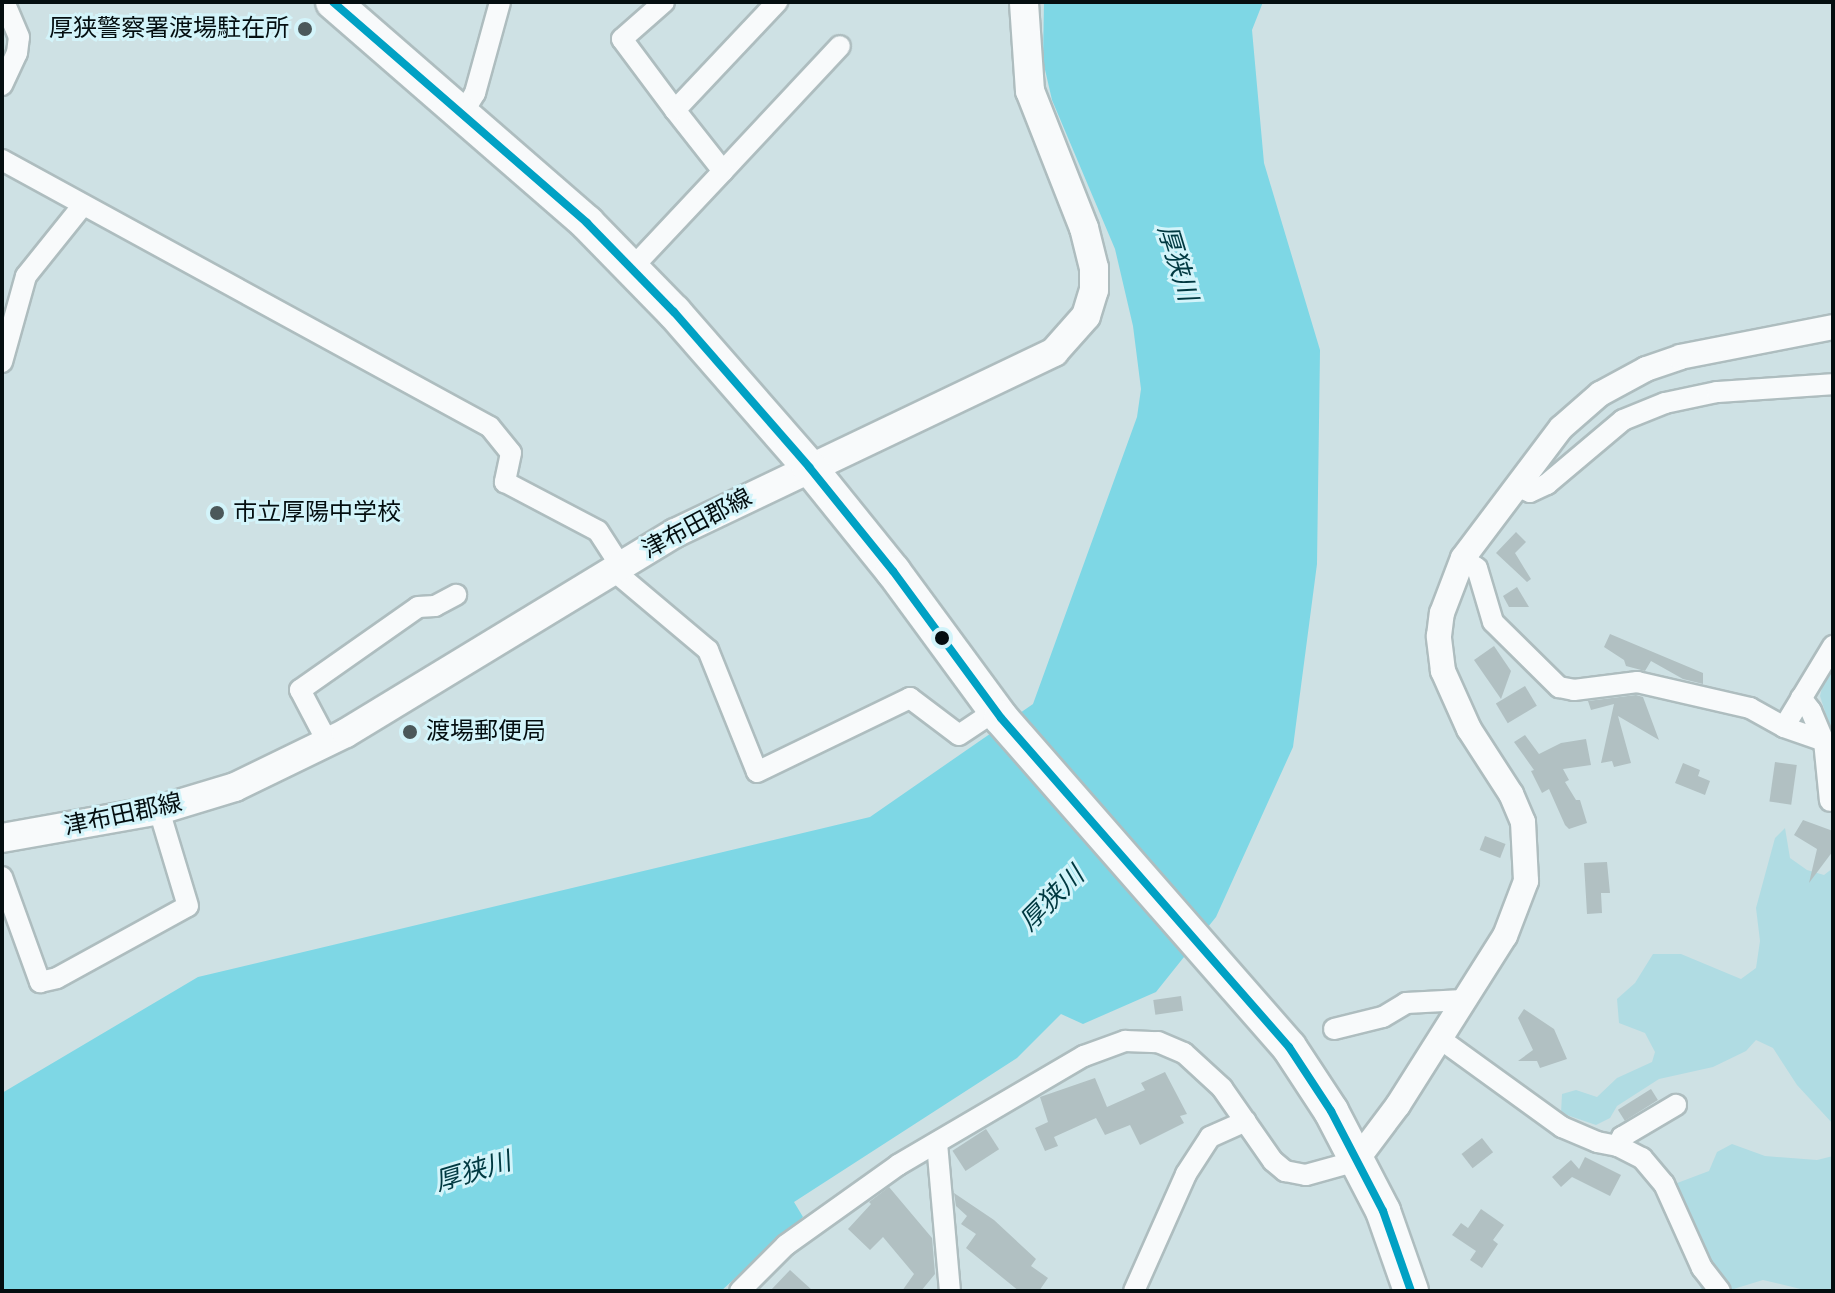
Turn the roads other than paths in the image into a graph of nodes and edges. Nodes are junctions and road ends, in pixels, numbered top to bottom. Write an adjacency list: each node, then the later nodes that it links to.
1 (4, 2): 8 (street)
2 (333, 2): 10 (highway)
3 (500, 2): 10 (street)
4 (664, 2): 9 (street)
5 (777, 2): 9 (street)
6 (1024, 2): 18 (main road, 津布田郡線)
7 (840, 46): 12 (street)
8 (2, 85)
9 (675, 110): 12 (street)
10 (462, 114): 14 (highway)
11 (2, 160): 13 (street)
12 (723, 171): 14 (street)
13 (83, 205): 16 (street); 21 (street)
14 (632, 268): 18 (highway)
15 (1833, 327): 19 (street)
16 (2, 362)
17 (1833, 384): 19 (street)
18 (809, 467): 21 (main road, 津布田郡線); 25 (highway)
19 (1516, 486): 20 (street)
20 (1463, 558): 26 (street); 33 (street)
21 (617, 568): 25 (street); 28 (main road, 津布田郡線)
22 (456, 595): 28 (street)
23 (1833, 646): 24 (street)
24 (1801, 698): 26 (street); 27 (street)
25 (998, 714): 40 (highway)
26 (1784, 727): 27 (street)
27 (1824, 741): 29 (street)
28 (328, 743): 30 (main road, 津布田郡線)
29 (1830, 801)
30 (159, 810): 31 (main road, 津布田郡線); 32 (street)
31 (2, 838)
32 (2, 877)
33 (1463, 1000): 34 (street); 35 (street)
34 (1334, 1029)
35 (1439, 1038): 39 (street); 40 (street)
36 (1676, 1105): 39 (street)
37 (1246, 1121): 38 (street); 40 (street); 43 (street)
38 (937, 1143): 41 (street); 42 (street)
39 (1618, 1146): 45 (street)
40 (1356, 1161): 44 (highway)
41 (945, 1286)
42 (740, 1291)
43 (1134, 1291)
44 (1411, 1291)
45 (1720, 1291)

